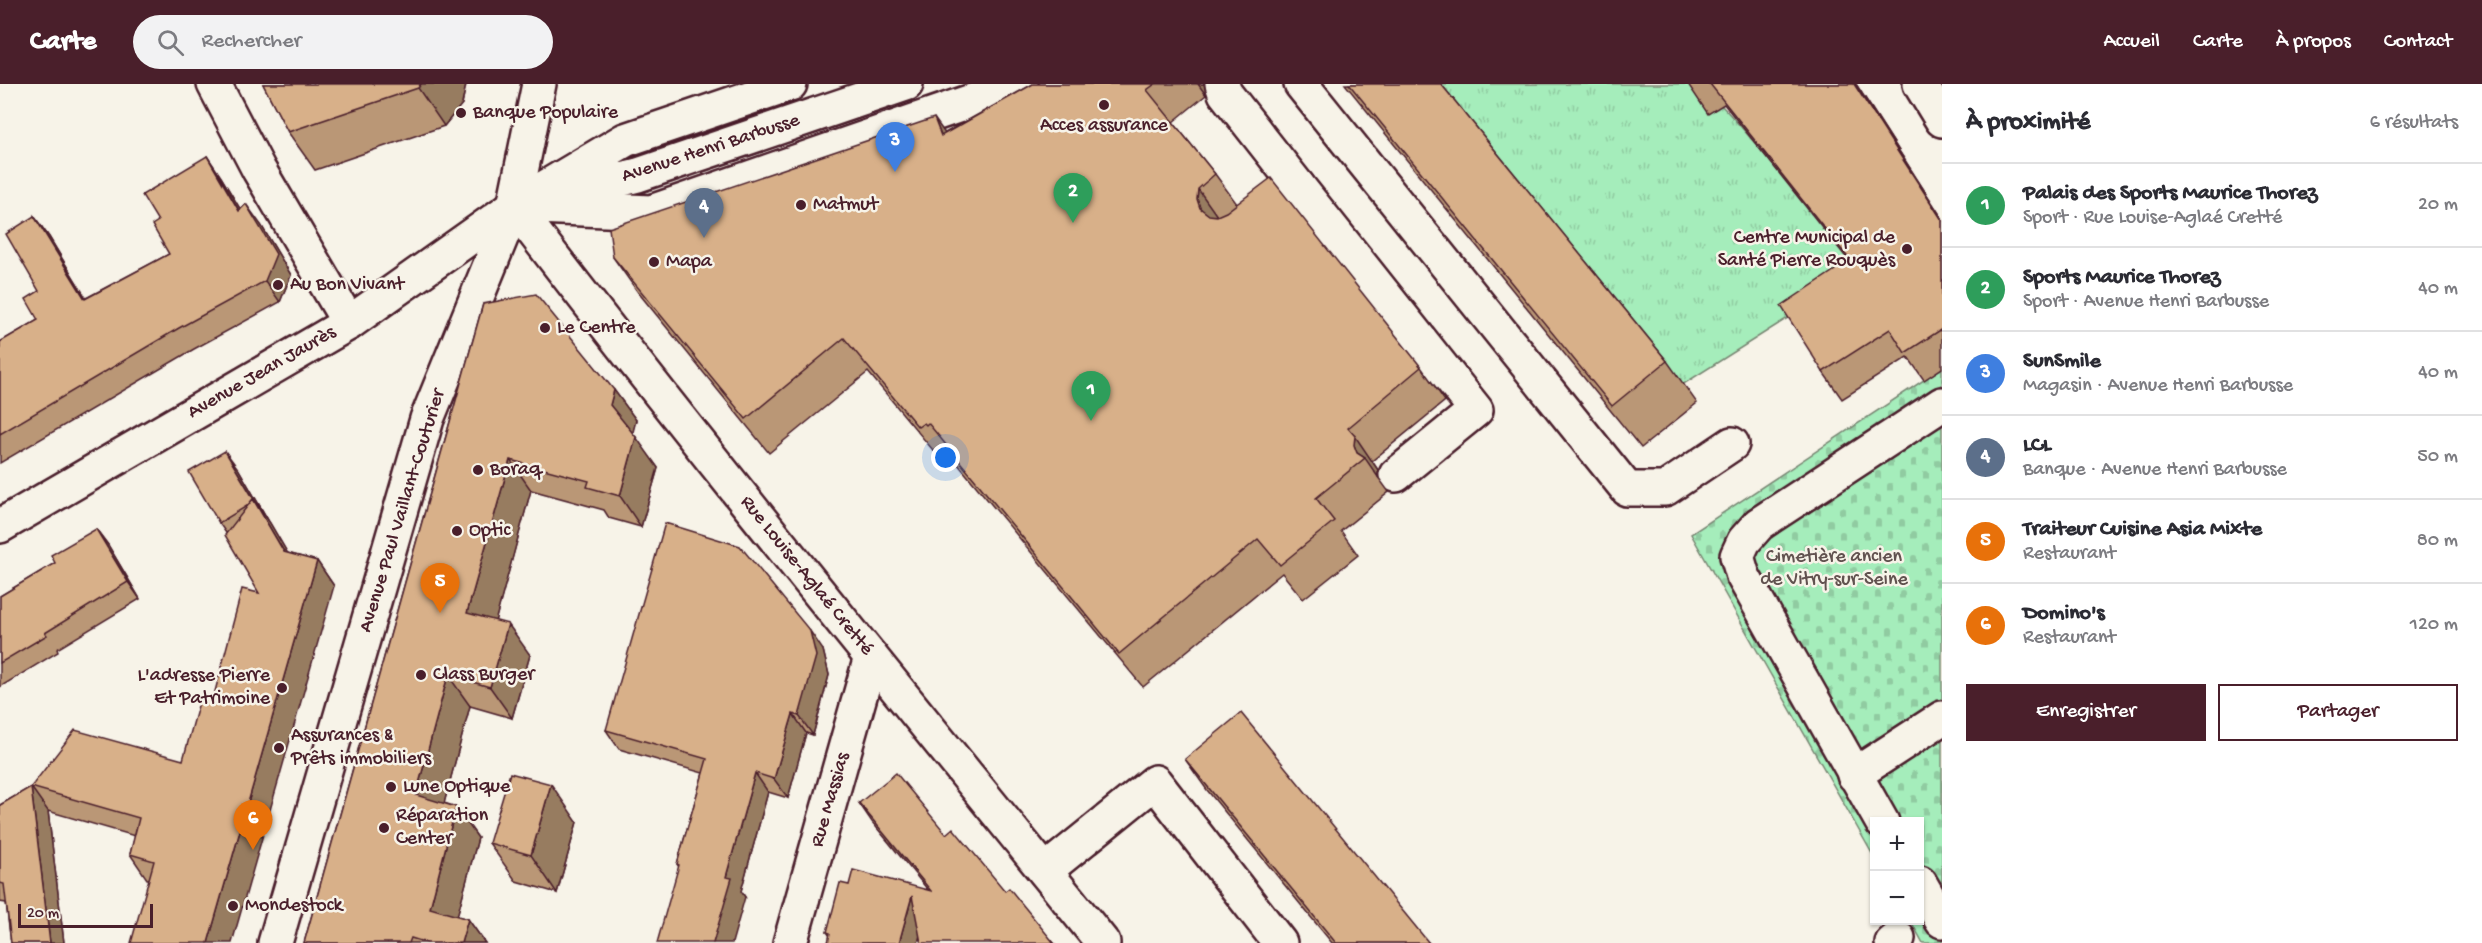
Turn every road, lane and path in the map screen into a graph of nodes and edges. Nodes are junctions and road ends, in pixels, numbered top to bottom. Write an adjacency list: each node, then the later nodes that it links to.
1 (214, 84): 13 (main road)
2 (539, 84): 11 (main road, Avenue Paul Vaillant-Couturier)
3 (790, 84): 11 (main road, Avenue Henri Barbusse)
4 (906, 84): 11 (main road, Avenue Henri Barbusse)
5 (1021, 84): 11 (main road, Avenue Henri Barbusse)
6 (1222, 84): 10 (main road)
7 (1301, 84): 15 (main road)
8 (1920, 84): 9 (main road)
9 (1942, 120)
10 (1298, 186): 12 (main road); 16 (main road)
11 (514, 206): 13 (main road, Avenue Jean Jaurès); 18 (main road, Rue Louise-Aglaé Cretté); 25 (main road, Avenue Paul Vaillant-Couturier)
12 (1256, 218)
13 (349, 323): 17 (main road, Avenue Jean Jaurès)
14 (1942, 404): 20 (main road)
15 (1732, 444)
16 (1396, 475)
17 (0, 526)
18 (871, 657): 22 (main road, Rue Louise-Aglaé Cretté); 26 (main road, Rue Massias)
19 (1942, 718): 20 (main road)
20 (1854, 775): 21 (main road)
21 (1879, 817)
22 (1045, 871): 27 (main road, Rue Louise-Aglaé Cretté); 28 (main road)
23 (1924, 890): 24 (main road)
24 (1942, 921)
25 (275, 943)
26 (790, 943)
27 (1103, 943)
28 (1280, 943)

